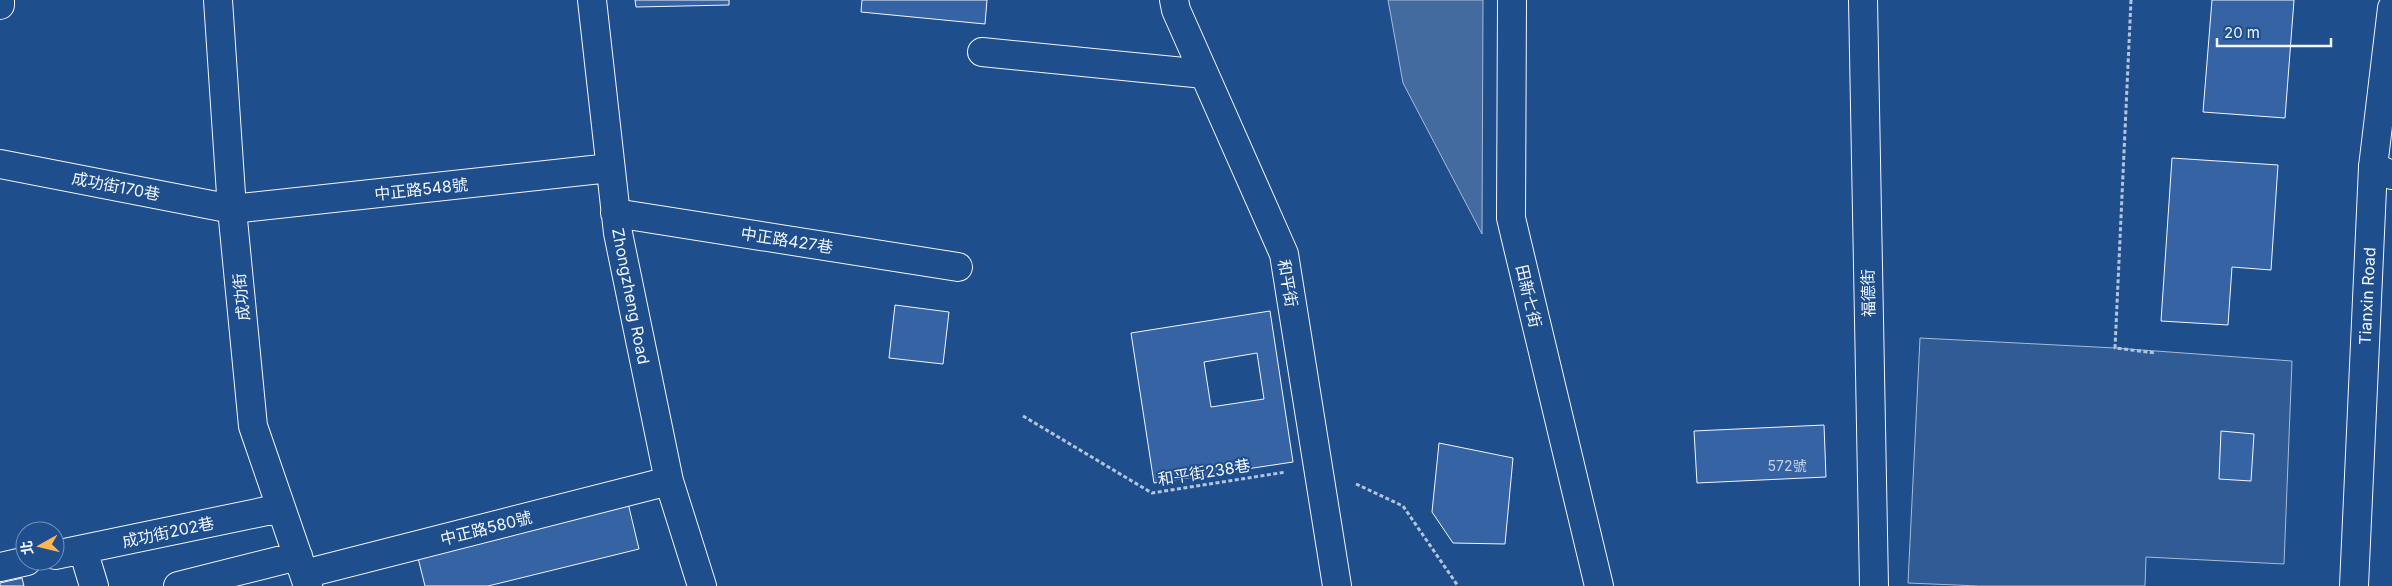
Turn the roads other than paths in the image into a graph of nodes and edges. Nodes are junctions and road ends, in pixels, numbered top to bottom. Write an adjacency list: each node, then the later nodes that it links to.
1 (0, 0): 7 (street)
2 (218, 0): 14 (street, 成功街)
3 (592, 0): 12 (street, Zhongzheng Road)
4 (1174, 0): 10 (street, 和平街)
5 (1512, 0): 28 (street, 田新七街)
6 (1863, 0): 29 (street, 福德街)
7 (0, 5)
8 (2392, 8): 13 (street, Tianxin Road)
9 (982, 52): 10 (street)
10 (1204, 74): 27 (street, 和平街)
11 (0, 164): 14 (street, 成功街170巷)
12 (610, 168): 14 (street, 中正路548號); 15 (street, Zhongzheng Road)
13 (2382, 171): 30 (street, Tianxin Road)
14 (232, 209): 18 (street, 成功街)
15 (616, 213): 16 (street, 中正路427巷); 17 (street, Zhongzheng Road)
16 (958, 267)
17 (669, 481): 23 (street, 中正路580號); 26 (street, Zhongzheng Road)
18 (281, 508): 19 (street, 成功街202巷); 23 (street, 成功街)
19 (84, 550): 20 (street, 成功街202巷); 24 (street)
20 (65, 553)
21 (15, 564): 22 (street)
22 (0, 567)
23 (303, 572): 25 (street, 中正路580號)
24 (94, 586)
25 (178, 586)
26 (702, 586)
27 (1337, 586)
28 (1599, 586)
29 (1874, 586)
30 (2354, 586)

